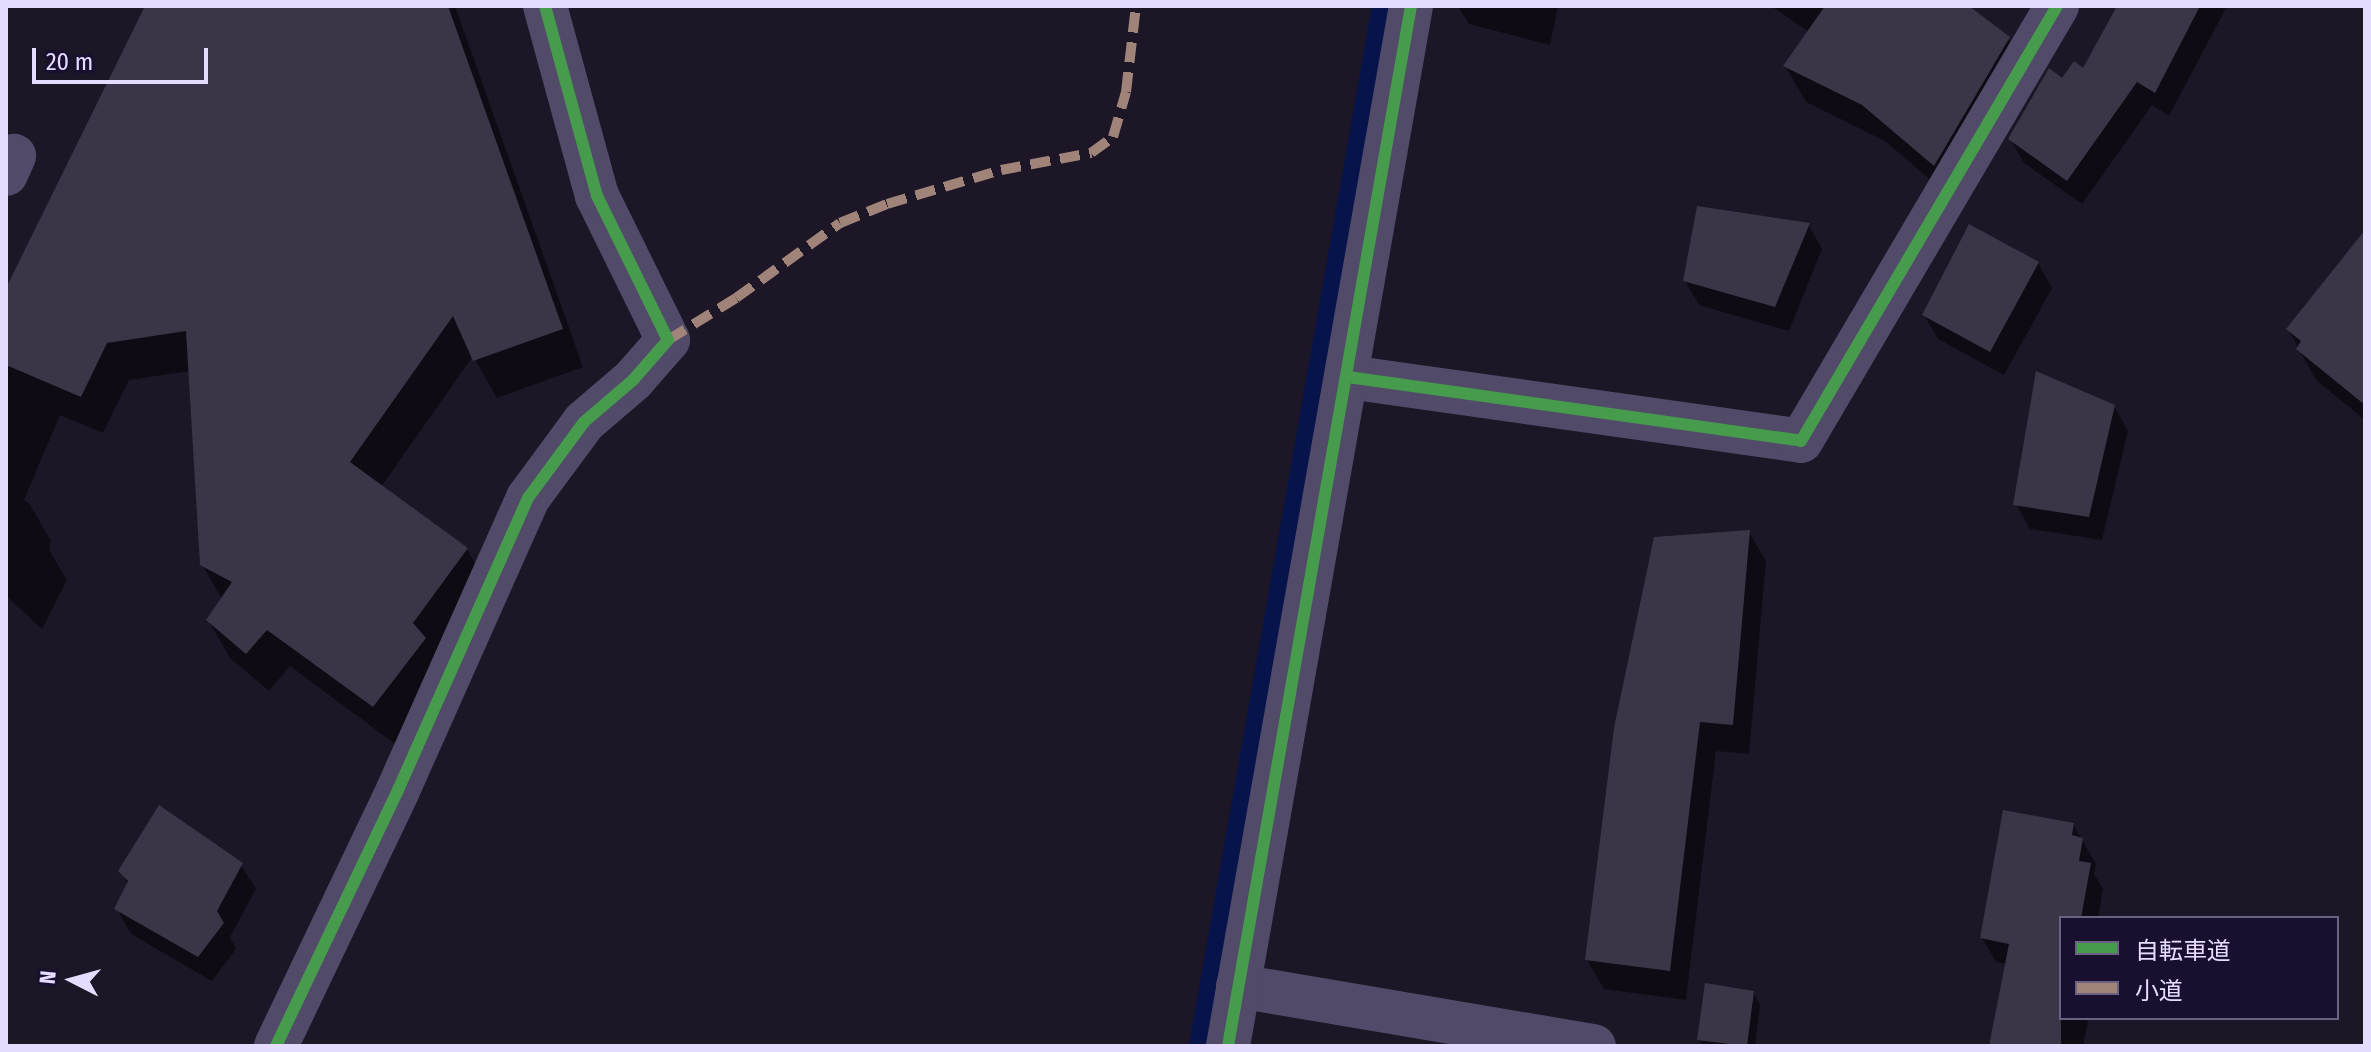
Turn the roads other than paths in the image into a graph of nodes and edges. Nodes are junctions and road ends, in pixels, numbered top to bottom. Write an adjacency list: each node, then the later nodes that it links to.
1 (545, 6): 6 (street)
2 (1411, 6): 4 (street)
3 (2057, 6): 4 (street)
4 (1348, 377): 5 (street)
5 (1238, 986): 7 (street); 8 (street)
6 (276, 1046)
7 (1228, 1046)
8 (1594, 1046)

